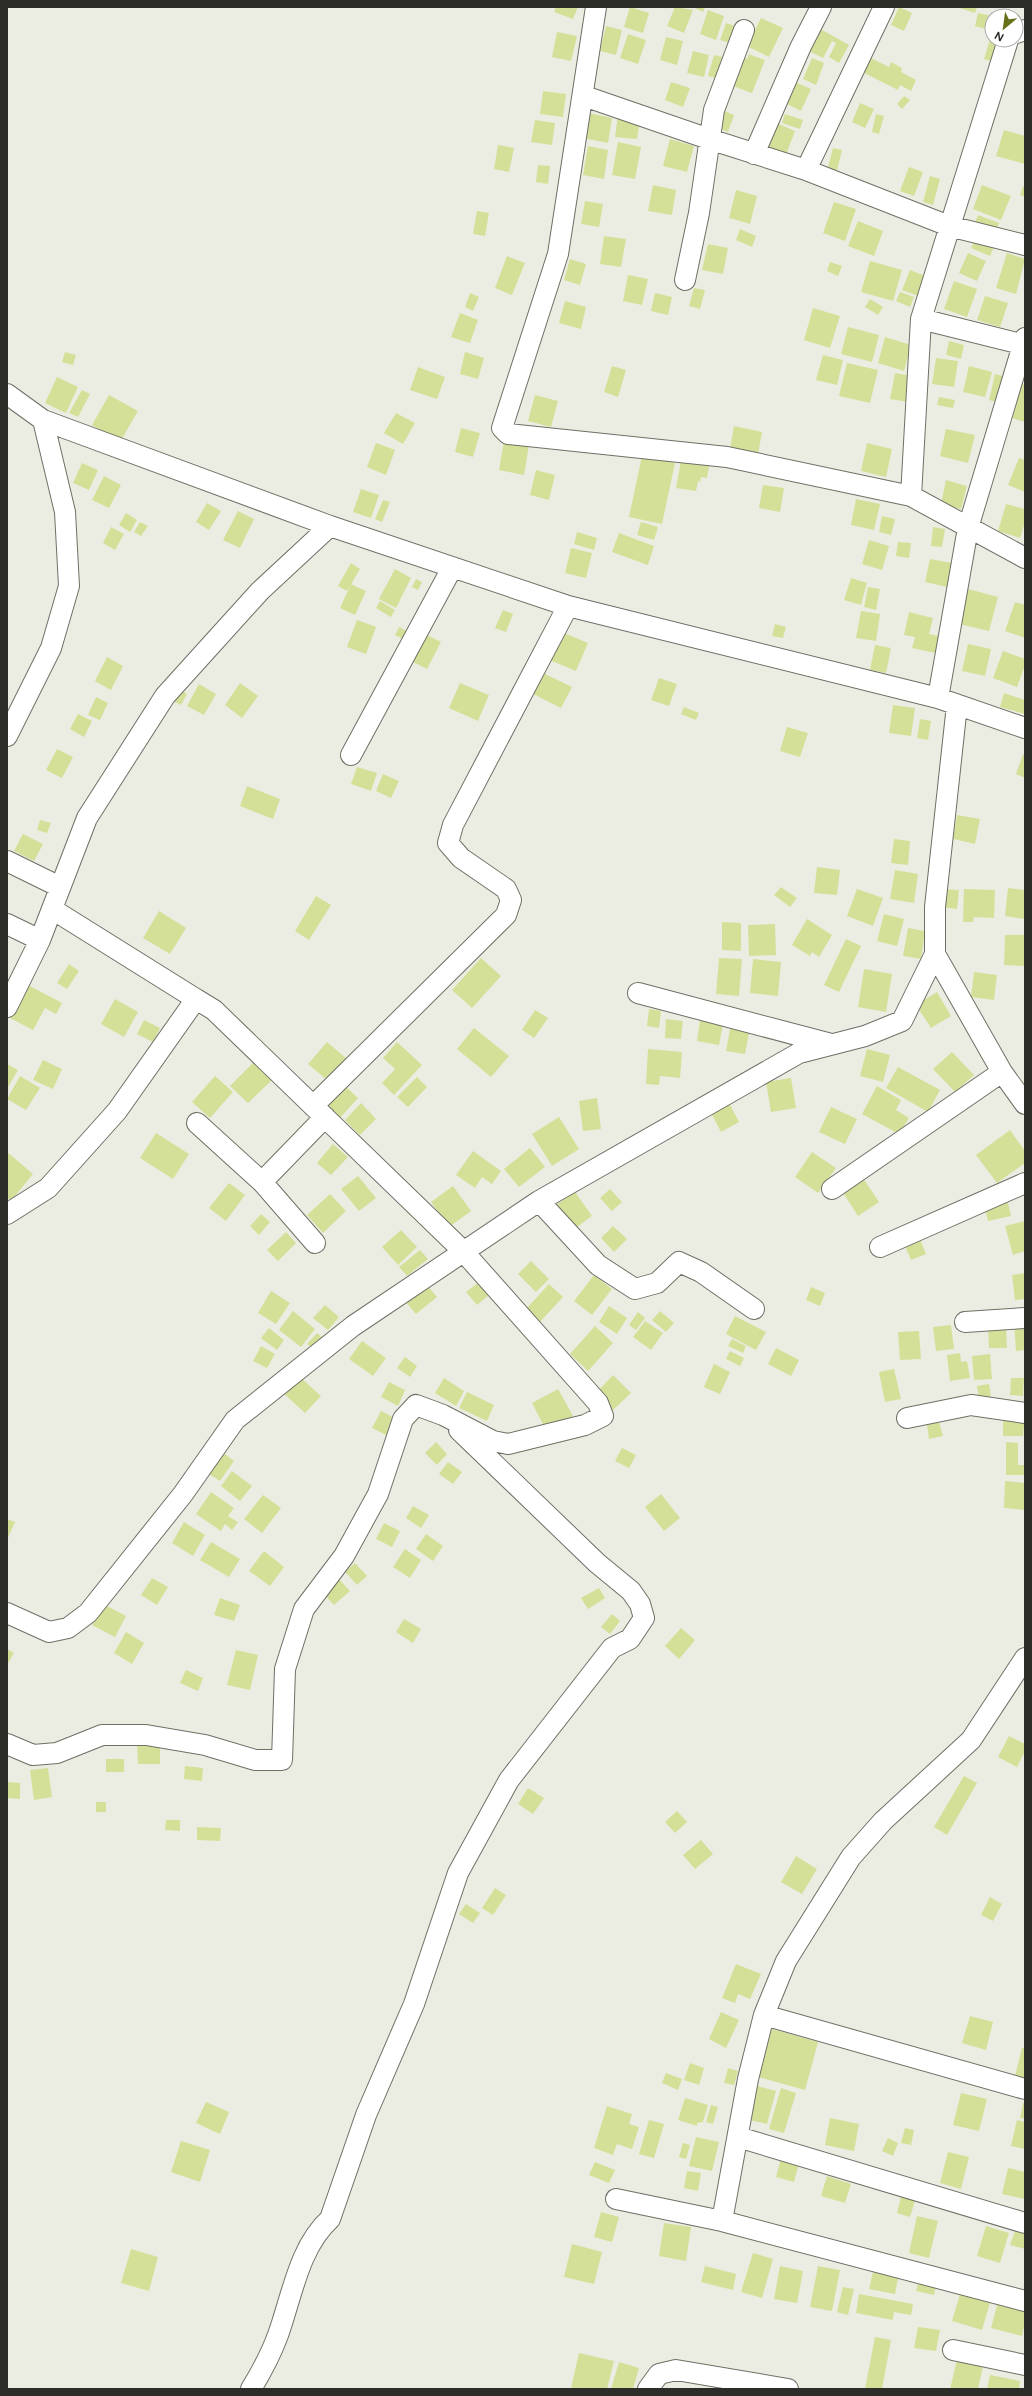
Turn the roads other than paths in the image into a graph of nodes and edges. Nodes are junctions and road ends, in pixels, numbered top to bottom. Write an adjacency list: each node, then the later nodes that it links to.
1 (596, 7): 6 (street)
2 (821, 7): 8 (street)
3 (884, 7): 9 (street)
4 (744, 30): 7 (street)
5 (1005, 48): 10 (street)
6 (584, 96): 7 (street); 17 (street)
7 (709, 139): 8 (street); 12 (street)
8 (754, 154): 9 (street)
9 (806, 170): 10 (street)
10 (949, 226): 11 (street); 13 (street)
11 (1025, 245)
12 (685, 280)
13 (921, 319): 14 (street); 17 (street)
14 (1024, 342): 19 (street)
15 (7, 394): 16 (street)
16 (43, 420): 18 (street); 26 (street)
17 (911, 496): 19 (street)
18 (330, 526): 21 (street); 29 (street)
19 (968, 528): 20 (street); 23 (street)
20 (1025, 558)
21 (452, 568): 22 (street); 27 (street)
22 (568, 606): 23 (street); 40 (street)
23 (938, 698): 24 (street)
24 (957, 705): 25 (street); 33 (street)
25 (1025, 728)
26 (7, 736)
27 (351, 755)
28 (7, 861): 29 (street)
29 (60, 887): 30 (street)
30 (52, 909): 32 (street); 35 (street)
31 (7, 924): 32 (street)
32 (40, 940): 36 (street)
33 (935, 954): 37 (street); 38 (street)
34 (638, 993): 37 (street)
35 (196, 999): 40 (street); 46 (street)
36 (7, 1007)
37 (833, 1044): 45 (street)
38 (1002, 1072): 39 (street); 44 (street)
39 (1025, 1104)
40 (319, 1112): 42 (street); 49 (street)
41 (197, 1122): 42 (street)
42 (262, 1182): 47 (street)
43 (1025, 1183): 48 (street)
44 (832, 1189)
45 (539, 1200): 49 (street); 50 (street)
46 (7, 1214)
47 (315, 1243)
48 (880, 1247)
49 (462, 1250): 54 (street); 56 (street)
50 (754, 1309)
51 (1025, 1318): 52 (street)
52 (965, 1322)
53 (1025, 1413): 55 (street)
54 (443, 1415): 58 (street); 68 (street)
55 (907, 1418)
56 (7, 1613)
57 (1025, 1658): 59 (street)
58 (7, 1744)
59 (764, 2015): 60 (street); 61 (street)
60 (1025, 2089)
61 (738, 2137): 63 (street); 64 (street)
62 (616, 2199): 63 (street)
63 (722, 2221): 65 (street)
64 (1025, 2222)
65 (1025, 2301)
66 (953, 2350): 67 (street)
67 (1025, 2365)
68 (251, 2389)
69 (648, 2389): 70 (street)
70 (788, 2389)

